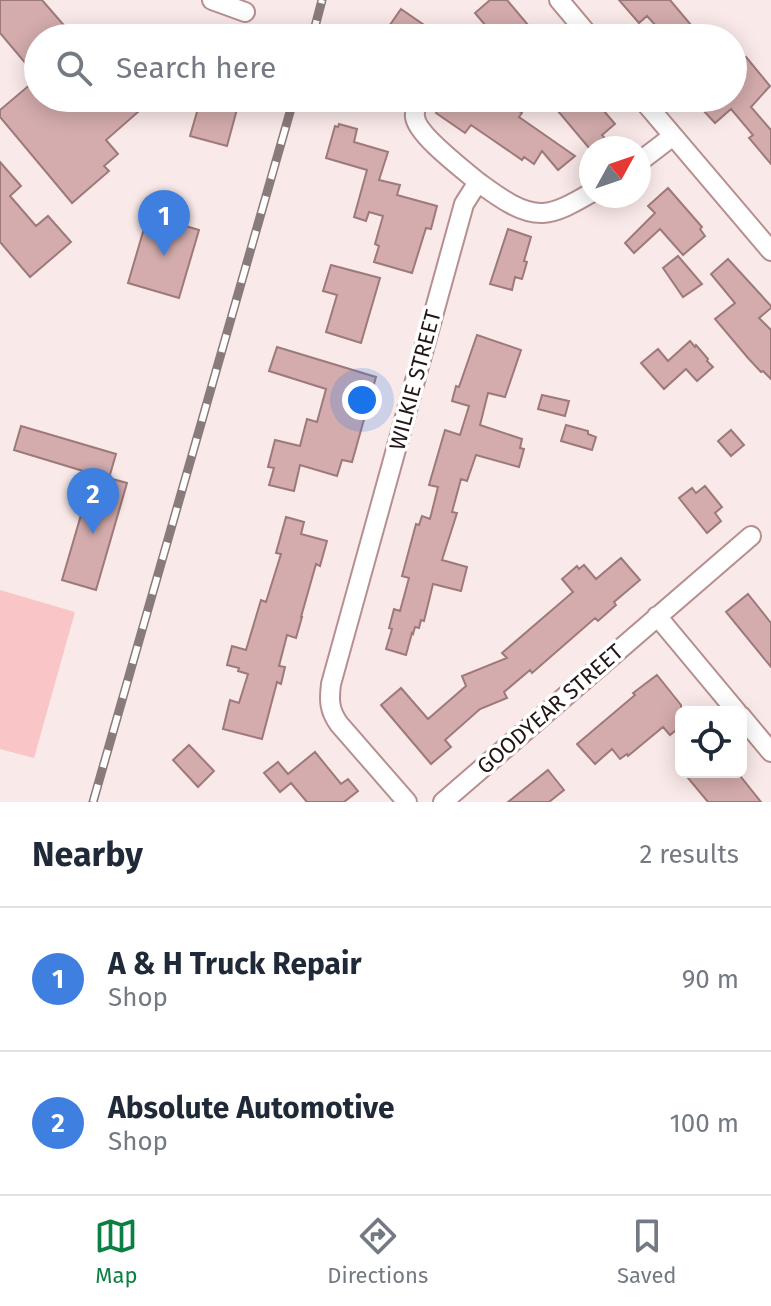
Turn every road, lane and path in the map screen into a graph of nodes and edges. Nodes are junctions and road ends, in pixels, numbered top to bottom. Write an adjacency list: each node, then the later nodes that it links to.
1 (212, 0): 3 (street)
2 (559, 0): 4 (street)
3 (245, 12)
4 (579, 24)
5 (415, 112): 9 (street)
6 (653, 112): 7 (street)
7 (673, 136): 8 (street); 11 (street)
8 (651, 153)
9 (478, 182): 10 (street); 17 (street, WILKIE STREET)
10 (579, 199)
11 (771, 251)
12 (751, 536): 13 (street, GOODYEAR STREET)
13 (657, 616): 14 (street); 18 (street, GOODYEAR STREET)
14 (732, 706)
15 (747, 724): 16 (street)
16 (771, 752)
17 (407, 802)
18 (443, 802)

